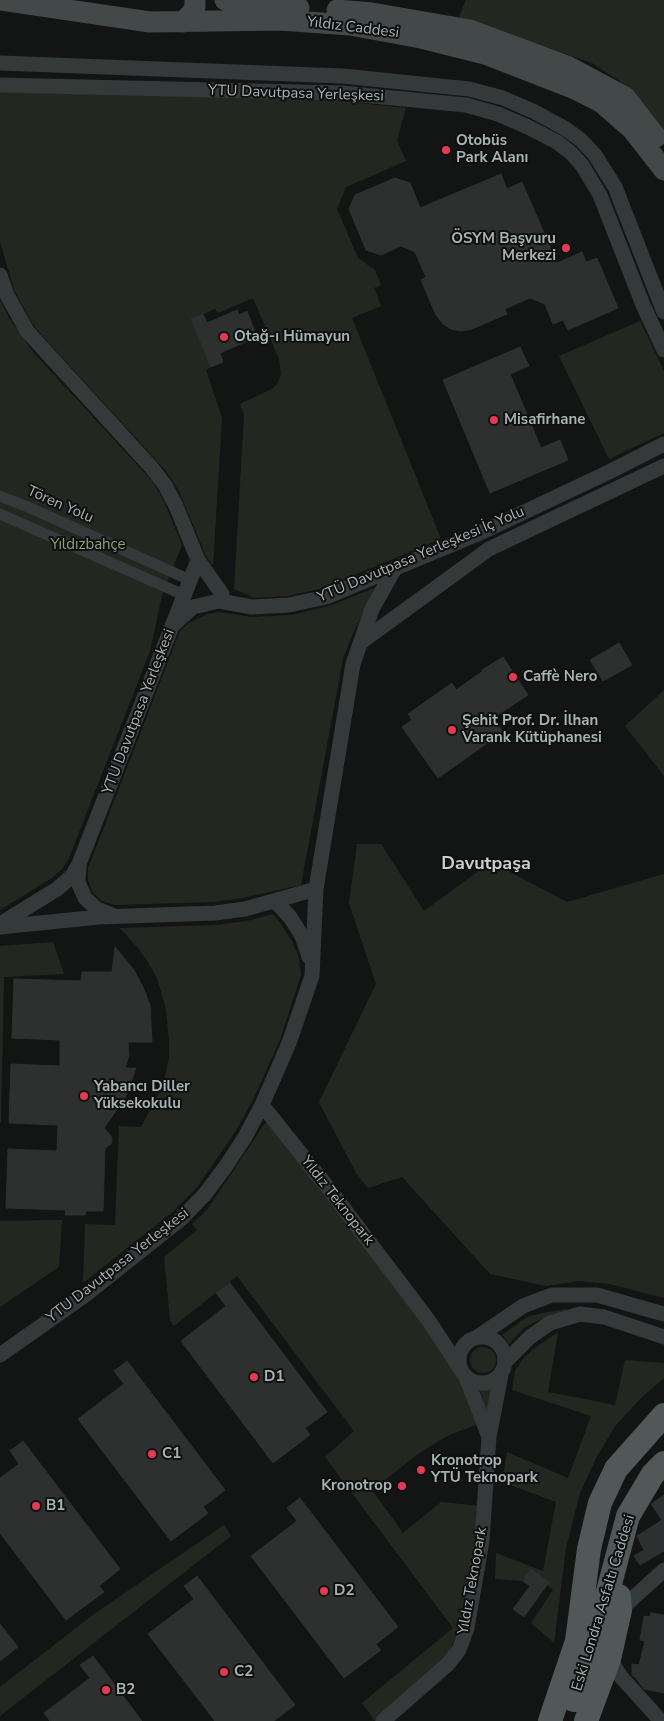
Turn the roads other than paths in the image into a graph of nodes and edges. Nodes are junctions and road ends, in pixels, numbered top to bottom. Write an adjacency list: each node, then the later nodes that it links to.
1 (2, 0): 4 (main road, Yıldız Caddesi)
2 (195, 0): 5 (main road)
3 (225, 0): 8 (main road, Yıldız Caddesi)
4 (124, 9): 5 (main road, Yıldız Caddesi)
5 (183, 22): 9 (main road, Yıldız Caddesi)
6 (0, 63): 11 (street, YTU Davutpasa Yerleşkesi)
7 (0, 85): 12 (street, YTU Davutpasa Yerleşkesi)
8 (664, 147)
9 (664, 170)
10 (0, 275): 17 (street)
11 (664, 312)
12 (664, 350)
13 (664, 444): 18 (street, YTÜ Davutpasa Yerleşkesi İç Yolu)
14 (664, 466): 23 (street, YTÜ Davutpasa Yerleşkesi İç Yolu)
15 (0, 496): 19 (street, Tören Yolu)
16 (0, 514): 21 (street, Tören Yolu)
17 (198, 560): 19 (street, YTU Davutpasa Yerleşkesi); 20 (street)
18 (395, 568): 22 (street, YTÜ Davutpasa Yerleşkesi İç Yolu); 23 (street, YTU Davutpasa Yerleşkesi)
19 (190, 580): 21 (street, YTU Davutpasa Yerleşkesi)
20 (222, 594)
21 (184, 595): 22 (street, YTU Davutpasa Yerleşkesi)
22 (172, 626): 24 (street, YTU Davutpasa Yerleşkesi)
23 (359, 644): 25 (street, YTU Davutpasa Yerleşkesi)
24 (79, 864): 27 (street, YTU Davutpasa Yerleşkesi); 28 (street, YTU Davutpasa Yerleşkesi)
25 (316, 889): 26 (street, YTU Davutpasa Yerleşkesi); 29 (street, YTU Davutpasa Yerleşkesi)
26 (275, 901): 27 (street, YTU Davutpasa Yerleşkesi); 29 (street, YTU Davutpasa Yerleşkesi)
27 (115, 916): 28 (street, YTU Davutpasa Yerleşkesi)
28 (0, 926)
29 (312, 976): 30 (street, YTU Davutpasa Yerleşkesi)
30 (262, 1105): 32 (street, Yıldız Teknopark); 35 (street, YTU Davutpasa Yerleşkesi)
31 (664, 1314): 34 (street)
32 (429, 1322): 34 (street, Yıldız Teknopark); 37 (street, Yıldız Teknopark)
33 (664, 1337): 36 (street)
34 (472, 1340): 36 (street); 37 (street)
35 (0, 1355)
36 (503, 1368): 37 (street); 39 (street, Yıldız Teknopark)
37 (463, 1373): 39 (street, Yıldız Teknopark)
38 (664, 1415): 41 (main road, Eski Londra Asfaltı Caddesi)
39 (489, 1437): 46 (street, Yıldız Teknopark)
40 (664, 1463): 42 (main road, Eski Londra Asfaltı Caddesi)
41 (589, 1549): 47 (main road); 48 (main road, Eski Londra Asfaltı Caddesi)
42 (617, 1557): 44 (main road); 49 (main road, Eski Londra Asfaltı Caddesi)
43 (664, 1570): 44 (street)
44 (620, 1610): 45 (main road)
45 (609, 1659): 50 (main road); 51 (street)
46 (383, 1721)
47 (538, 1721)
48 (550, 1721)
49 (567, 1721)
50 (586, 1721)
51 (661, 1721)

